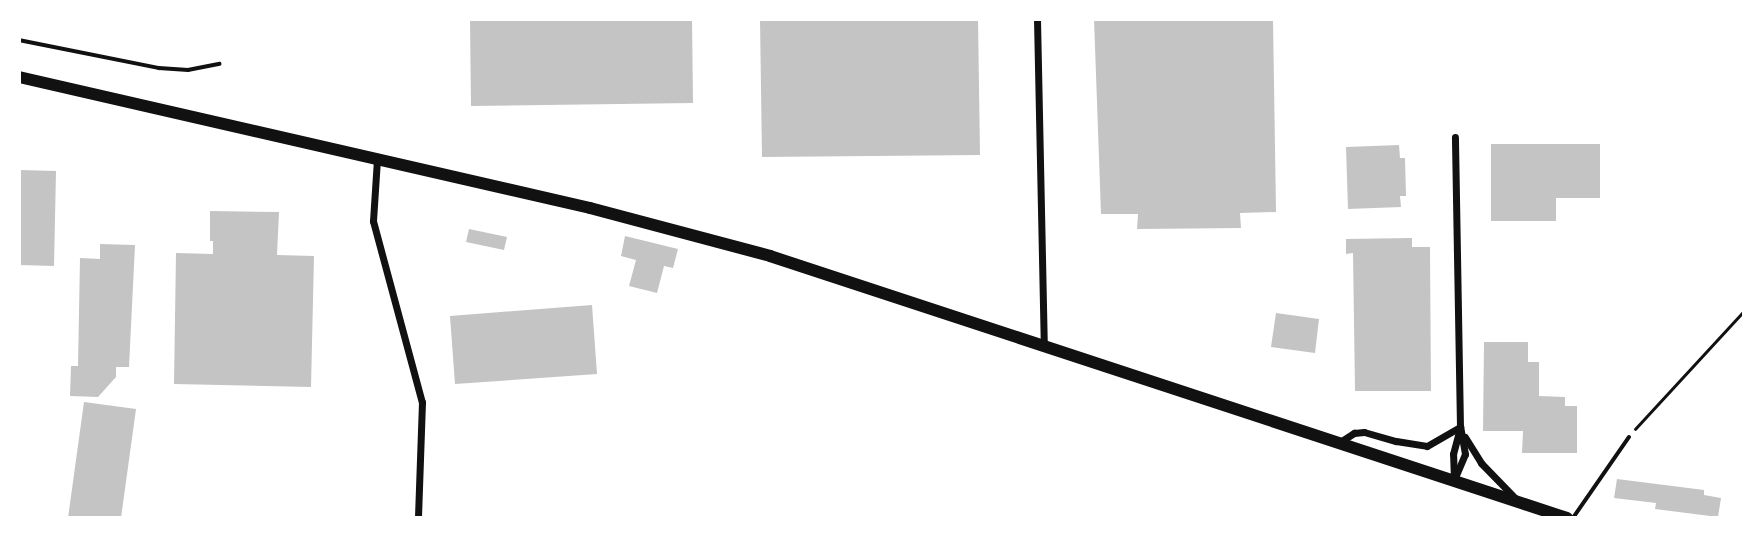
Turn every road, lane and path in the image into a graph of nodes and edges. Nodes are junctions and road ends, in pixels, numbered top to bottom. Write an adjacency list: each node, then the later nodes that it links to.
1 (1037, 19): 8 (street)
2 (19, 40): 3 (lane)
3 (219, 64)
4 (19, 77): 6 (main road)
5 (1455, 136): 9 (street)
6 (377, 159): 8 (main road); 14 (street)
7 (1744, 311): 10 (path)
8 (1044, 345): 11 (main road)
9 (1460, 427): 11 (street); 12 (street); 12 (street); 13 (street)
10 (1629, 437): 16 (lane)
11 (1340, 442): 12 (main road)
12 (1454, 480): 13 (main road)
13 (1517, 500): 15 (main road)
14 (418, 518)
15 (1567, 518)
16 (1573, 518)

